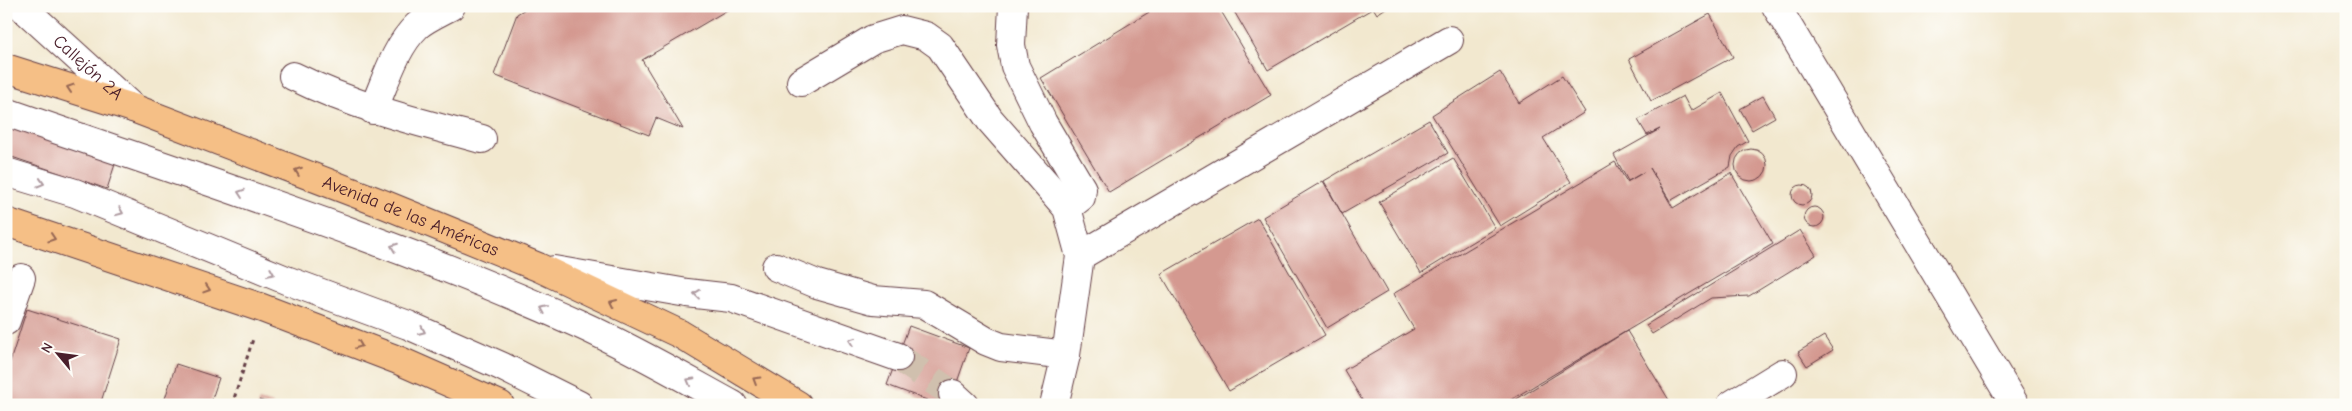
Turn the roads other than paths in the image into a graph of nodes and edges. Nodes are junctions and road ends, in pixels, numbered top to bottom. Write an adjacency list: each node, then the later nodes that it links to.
1 (21, 6): 9 (street, Callejón 2A)
2 (451, 6): 10 (street)
3 (1013, 6): 14 (street)
4 (1776, 6): 30 (street)
5 (1448, 40): 16 (street)
6 (6, 68): 9 (main road, Avenida de las Américas, one-way to 6)
7 (293, 76): 10 (street)
8 (801, 82): 14 (street)
9 (133, 108): 18 (main road, Avenida de las Américas, one-way to 9)
10 (373, 110): 12 (street)
11 (6, 112): 26 (street, Avenida de las Américas, one-way to 11)
12 (482, 139)
13 (6, 172): 25 (street, one-way to 25)
14 (1067, 208): 16 (street)
15 (6, 222): 24 (main road, one-way to 24)
16 (1080, 256): 21 (street)
17 (776, 266): 21 (street)
18 (538, 267): 22 (street, one-way to 18); 27 (main road, Avenida de las Américas, one-way to 18)
19 (22, 278): 20 (street)
20 (6, 321)
21 (1066, 355): 28 (street)
22 (898, 357)
23 (1783, 373): 29 (street)
24 (500, 405)
25 (579, 405)
26 (732, 405)
27 (798, 405)
28 (1054, 405)
29 (1731, 405)
30 (2015, 405)

